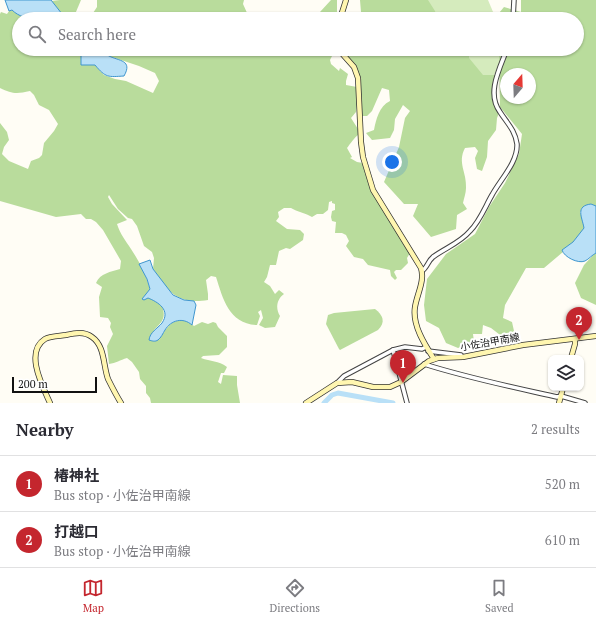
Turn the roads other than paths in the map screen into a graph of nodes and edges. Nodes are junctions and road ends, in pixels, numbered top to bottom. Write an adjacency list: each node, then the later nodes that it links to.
1 (346, 0): 3 (street)
2 (514, 0): 4 (street)
3 (342, 12)
4 (514, 12)
5 (344, 56): 7 (street)
6 (505, 56): 7 (street)
7 (422, 271): 10 (street)
8 (596, 336): 9 (street, 小佐治甲南線)
9 (575, 339): 12 (street); 13 (street, 小佐治甲南線)
10 (427, 349): 11 (street); 13 (street); 14 (street)
11 (393, 350): 16 (street); 17 (street)
12 (572, 355)
13 (462, 357): 14 (street, 小佐治甲南線)
14 (434, 359): 15 (street, 小佐治甲南線)
15 (424, 364): 16 (street, 小佐治甲南線); 19 (street)
16 (401, 382): 17 (street, 小佐治甲南線); 23 (street)
17 (337, 383): 22 (street)
18 (562, 391): 19 (street)
19 (561, 396): 24 (street); 25 (street)
20 (50, 403): 21 (street)
21 (121, 403)
22 (306, 403)
23 (407, 403)
24 (559, 403)
25 (585, 403)

